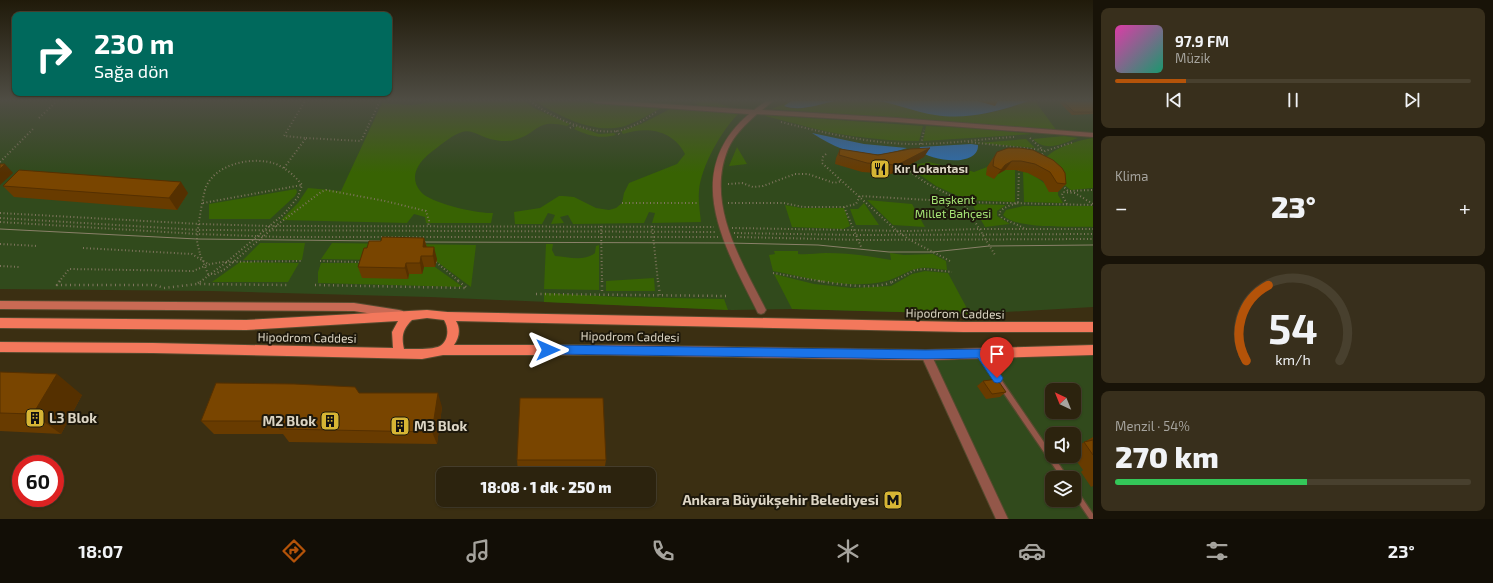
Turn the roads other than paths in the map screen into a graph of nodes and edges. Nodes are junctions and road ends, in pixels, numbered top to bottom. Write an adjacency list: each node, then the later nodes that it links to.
1 (742, 125): 5 (street)
2 (966, 125): 3 (street)
3 (1091, 135)
4 (0, 305): 6 (street, Hipodrom Caddesi)
5 (761, 310)
6 (409, 316): 7 (main road, Hipodrom Caddesi); 8 (main road, Hipodrom Caddesi); 13 (main road)
7 (447, 316): 9 (main road, Hipodrom Caddesi); 11 (main road)
8 (0, 323)
9 (1093, 327)
10 (0, 347): 13 (main road, Hipodrom Caddesi)
11 (443, 350): 13 (main road, Hipodrom Caddesi); 15 (main road, Hipodrom Caddesi)
12 (1093, 350): 14 (main road, Hipodrom Caddesi)
13 (399, 352)
14 (980, 353): 15 (main road, Hipodrom Caddesi); 16 (lane)
15 (926, 355): 19 (street)
16 (1060, 471)
17 (1081, 501): 18 (lane)
18 (1093, 518)
19 (1002, 519)

